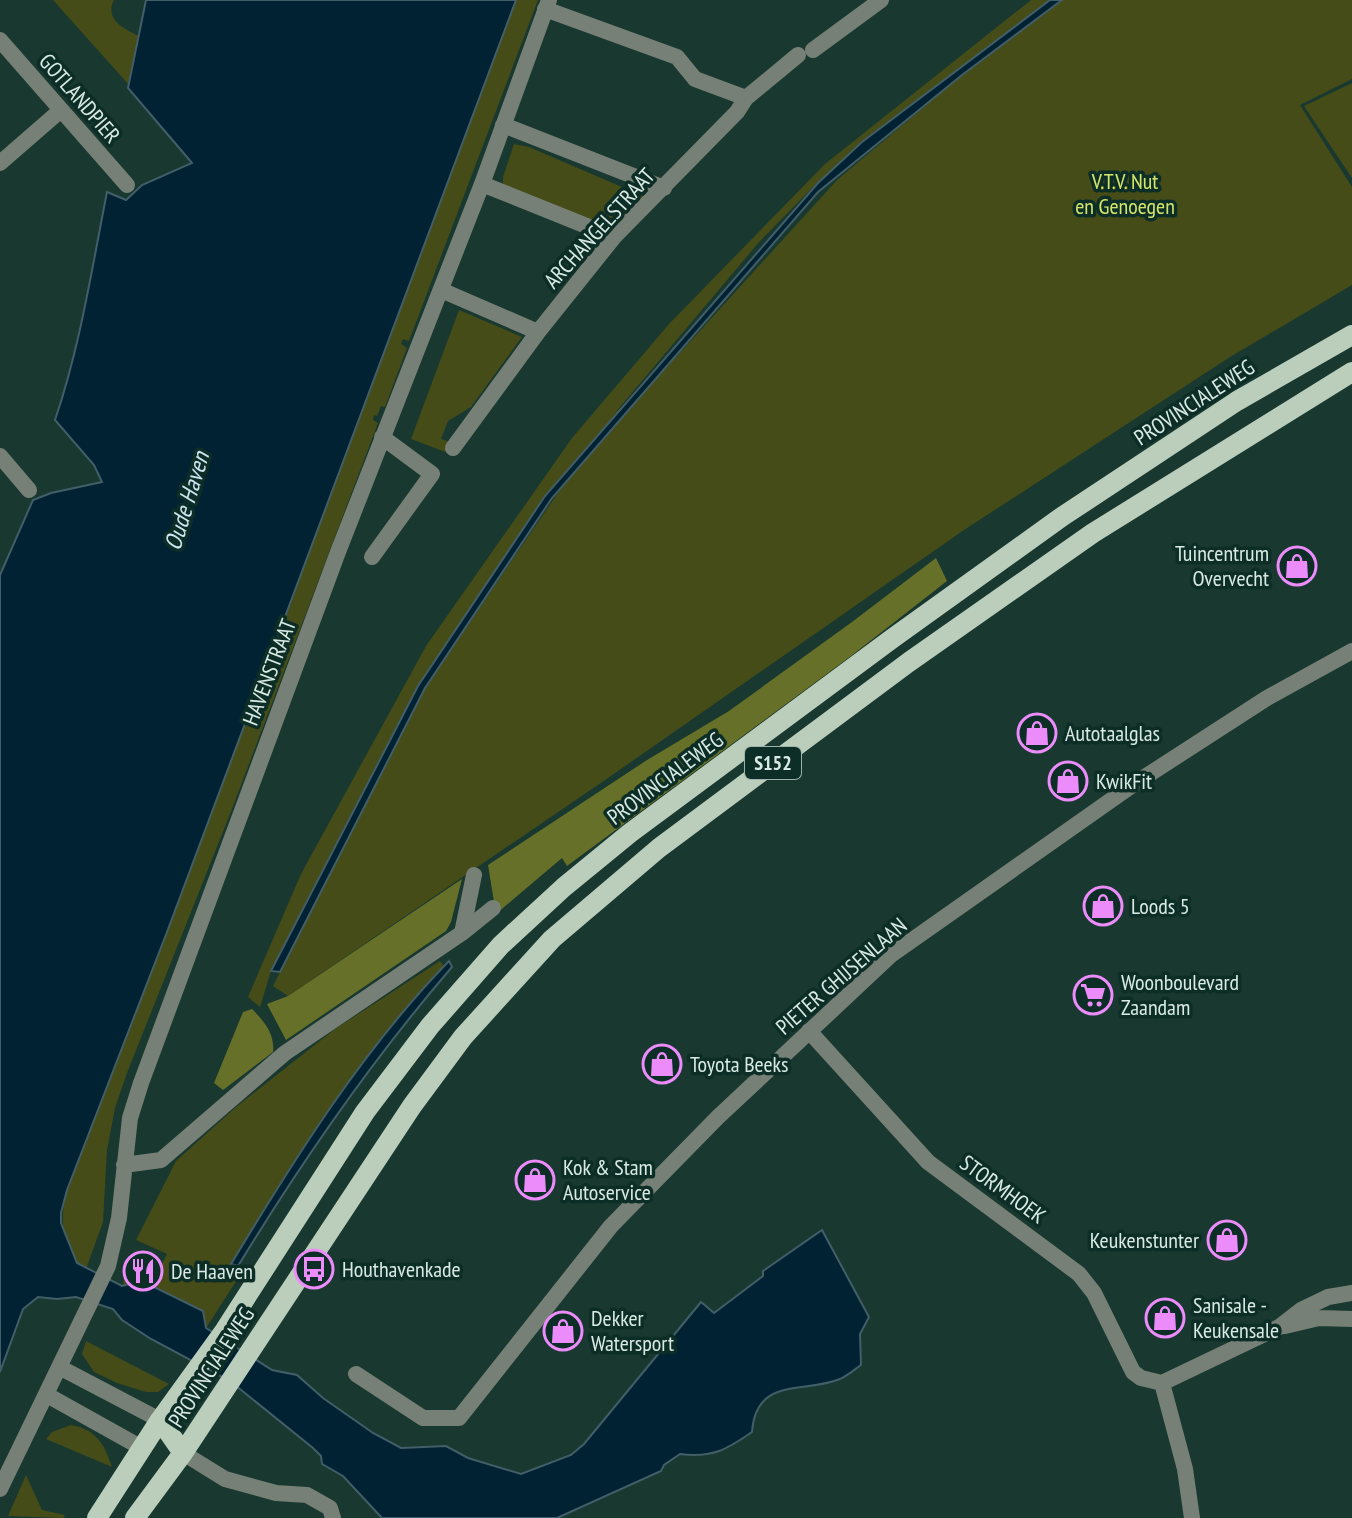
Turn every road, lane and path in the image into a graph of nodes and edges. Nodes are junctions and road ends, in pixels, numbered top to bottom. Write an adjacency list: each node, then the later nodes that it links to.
1 (880, 0): 4 (street, ARCHANGELSTRAAT)
2 (547, 4): 4 (street); 6 (street, HAVENSTRAAT)
3 (0, 40): 5 (street, GOTLANDPIER)
4 (746, 98): 10 (street, ARCHANGELSTRAAT)
5 (61, 110): 7 (street); 9 (street, GOTLANDPIER)
6 (503, 125): 8 (street, HAVENSTRAAT); 10 (street)
7 (0, 163)
8 (482, 184): 11 (street); 12 (street, HAVENSTRAAT)
9 (127, 185)
10 (664, 188): 11 (street, ARCHANGELSTRAAT)
11 (614, 237): 13 (street, ARCHANGELSTRAAT)
12 (441, 290): 13 (street); 16 (street, HAVENSTRAAT)
13 (538, 332): 17 (street, ARCHANGELSTRAAT)
14 (1352, 335): 34 (main road, PROVINCIALEWEG / S152)
15 (1352, 372): 36 (main road, PROVINCIALEWEG / S152)
16 (382, 437): 20 (street); 26 (street, HAVENSTRAAT)
17 (453, 448)
18 (0, 456): 19 (street)
19 (29, 490)
20 (372, 557)
21 (1352, 651): 25 (street, PIETER GHIJSENLAAN)
22 (474, 875): 24 (street)
23 (493, 908): 24 (street)
24 (462, 933): 26 (street)
25 (809, 1031): 31 (street, PIETER GHIJSENLAAN); 32 (street, STORMHOEK)
26 (124, 1165): 30 (street, HAVENSTRAAT)
27 (1352, 1293): 29 (street)
28 (1352, 1319): 29 (street)
29 (1279, 1327): 32 (street)
30 (59, 1367): 33 (street, HAVENSTRAAT); 34 (street)
31 (356, 1374)
32 (1162, 1383): 41 (street)
33 (47, 1395): 35 (street); 37 (street)
34 (160, 1420): 35 (main road, PROVINCIALEWEG / S152); 36 (main road, PROVINCIALEWEG)
35 (142, 1448): 36 (main road, PROVINCIALEWEG); 38 (main road, PROVINCIALEWEG / S152)
36 (183, 1453): 39 (main road, PROVINCIALEWEG / S152); 40 (street)
37 (0, 1489)
38 (97, 1518)
39 (135, 1518)
40 (333, 1518)
41 (1192, 1518)

